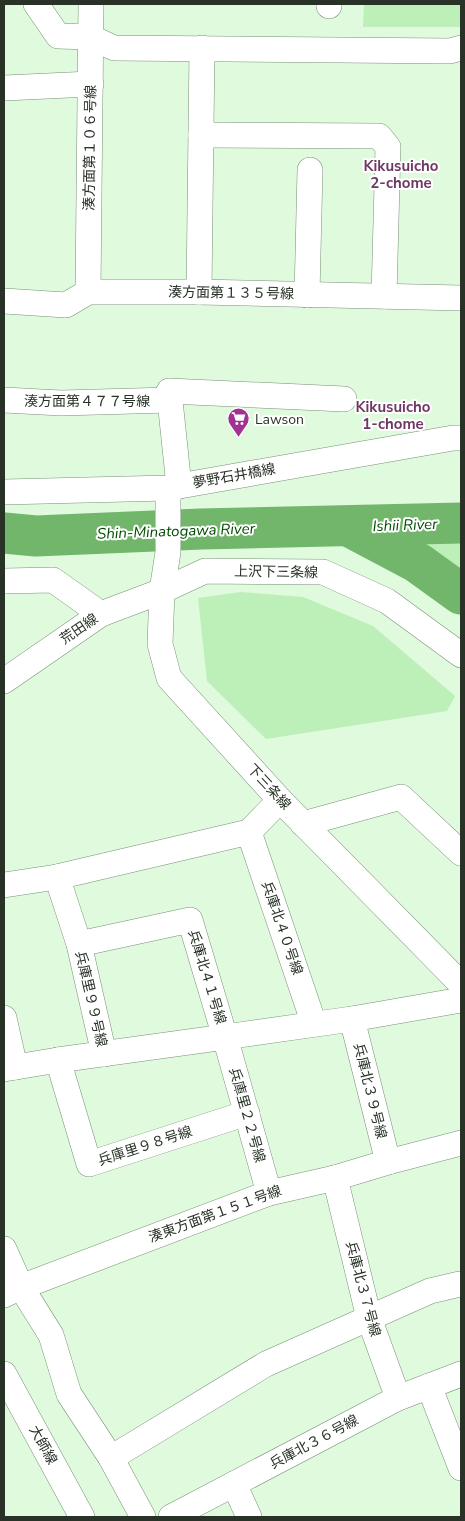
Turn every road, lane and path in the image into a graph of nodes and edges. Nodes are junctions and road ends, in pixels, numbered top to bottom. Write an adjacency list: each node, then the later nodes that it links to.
1 (36, 4): 3 (street)
2 (91, 4): 3 (street, 湊方面第１０６号線)
3 (90, 37): 4 (street); 6 (street, 湊方面第１０６号線)
4 (202, 48): 5 (street); 8 (street)
5 (461, 48)
6 (91, 84): 7 (street); 10 (street, 湊方面第１０６号線)
7 (4, 88)
8 (201, 134): 11 (street); 13 (street)
9 (310, 170): 12 (street)
10 (88, 292): 11 (street, 湊方面第１３５号線); 15 (street)
11 (199, 292): 12 (street, 湊方面第１３５号線)
12 (307, 295): 13 (street, 湊方面第１３５号線)
13 (384, 296): 14 (street, 湊方面第１３５号線)
14 (461, 298)
15 (4, 301)
16 (4, 400): 17 (street, 湊方面第４７７号線)
17 (170, 400): 18 (street); 21 (street, 下三条線)
18 (344, 400)
19 (461, 438): 21 (street, 夢野石井橋線)
20 (4, 492): 21 (street, 夢野石井橋線)
21 (172, 494): 23 (street, 下三条線)
22 (4, 581): 24 (street)
23 (162, 591): 24 (street, 荒田線); 25 (street, 上沢下三条線); 27 (street, 下三条線)
24 (101, 614): 26 (street, 荒田線)
25 (461, 655)
26 (4, 681)
27 (280, 800): 28 (street, 下三条線); 29 (street)
28 (303, 824): 30 (street); 34 (street, 下三条線)
29 (249, 832): 31 (street); 38 (street, 兵庫北４０号線)
30 (461, 853)
31 (57, 877): 32 (street); 33 (street)
32 (4, 885)
33 (79, 944): 39 (street, 兵庫北４１号線); 40 (street, 兵庫里９９号線)
34 (461, 984)
35 (461, 1000): 37 (street, 兵庫北４１号線)
36 (4, 1018): 42 (street)
37 (352, 1019): 38 (street, 兵庫北４１号線); 45 (street, 兵庫北３９号線)
38 (314, 1024): 39 (street, 兵庫北４１号線)
39 (225, 1037): 40 (street, 兵庫北４１号線); 43 (street, 兵庫里２２号線)
40 (104, 1054): 41 (street, 兵庫北４１号線)
41 (58, 1060): 42 (street, 兵庫北４１号線); 43 (street, 兵庫里９８号線)
42 (9, 1068)
43 (247, 1113): 47 (street, 兵庫里２２号線)
44 (461, 1143): 45 (street, 湊東方面第１５１号線)
45 (388, 1162): 46 (street, 湊東方面第１５１号線)
46 (335, 1178): 47 (street, 湊東方面第１５１号線); 51 (street, 兵庫北３７号線)
47 (269, 1193): 50 (street, 湊東方面第１５１号線)
48 (4, 1249): 50 (street)
49 (460, 1284): 51 (street)
50 (12, 1291): 56 (street)
51 (369, 1318): 55 (street, 兵庫北３７号線); 56 (street)
52 (4, 1374): 59 (street, 大師線)
53 (461, 1374): 54 (street, 兵庫北３６号線)
54 (429, 1386): 55 (street, 兵庫北３６号線); 57 (street)
55 (398, 1398): 58 (street, 兵庫北３６号線)
56 (110, 1458): 60 (street)
57 (461, 1468)
58 (234, 1484): 61 (street, 兵庫北３６号線); 62 (street)
59 (82, 1517)
60 (143, 1517)
61 (171, 1517)
62 (249, 1517)

